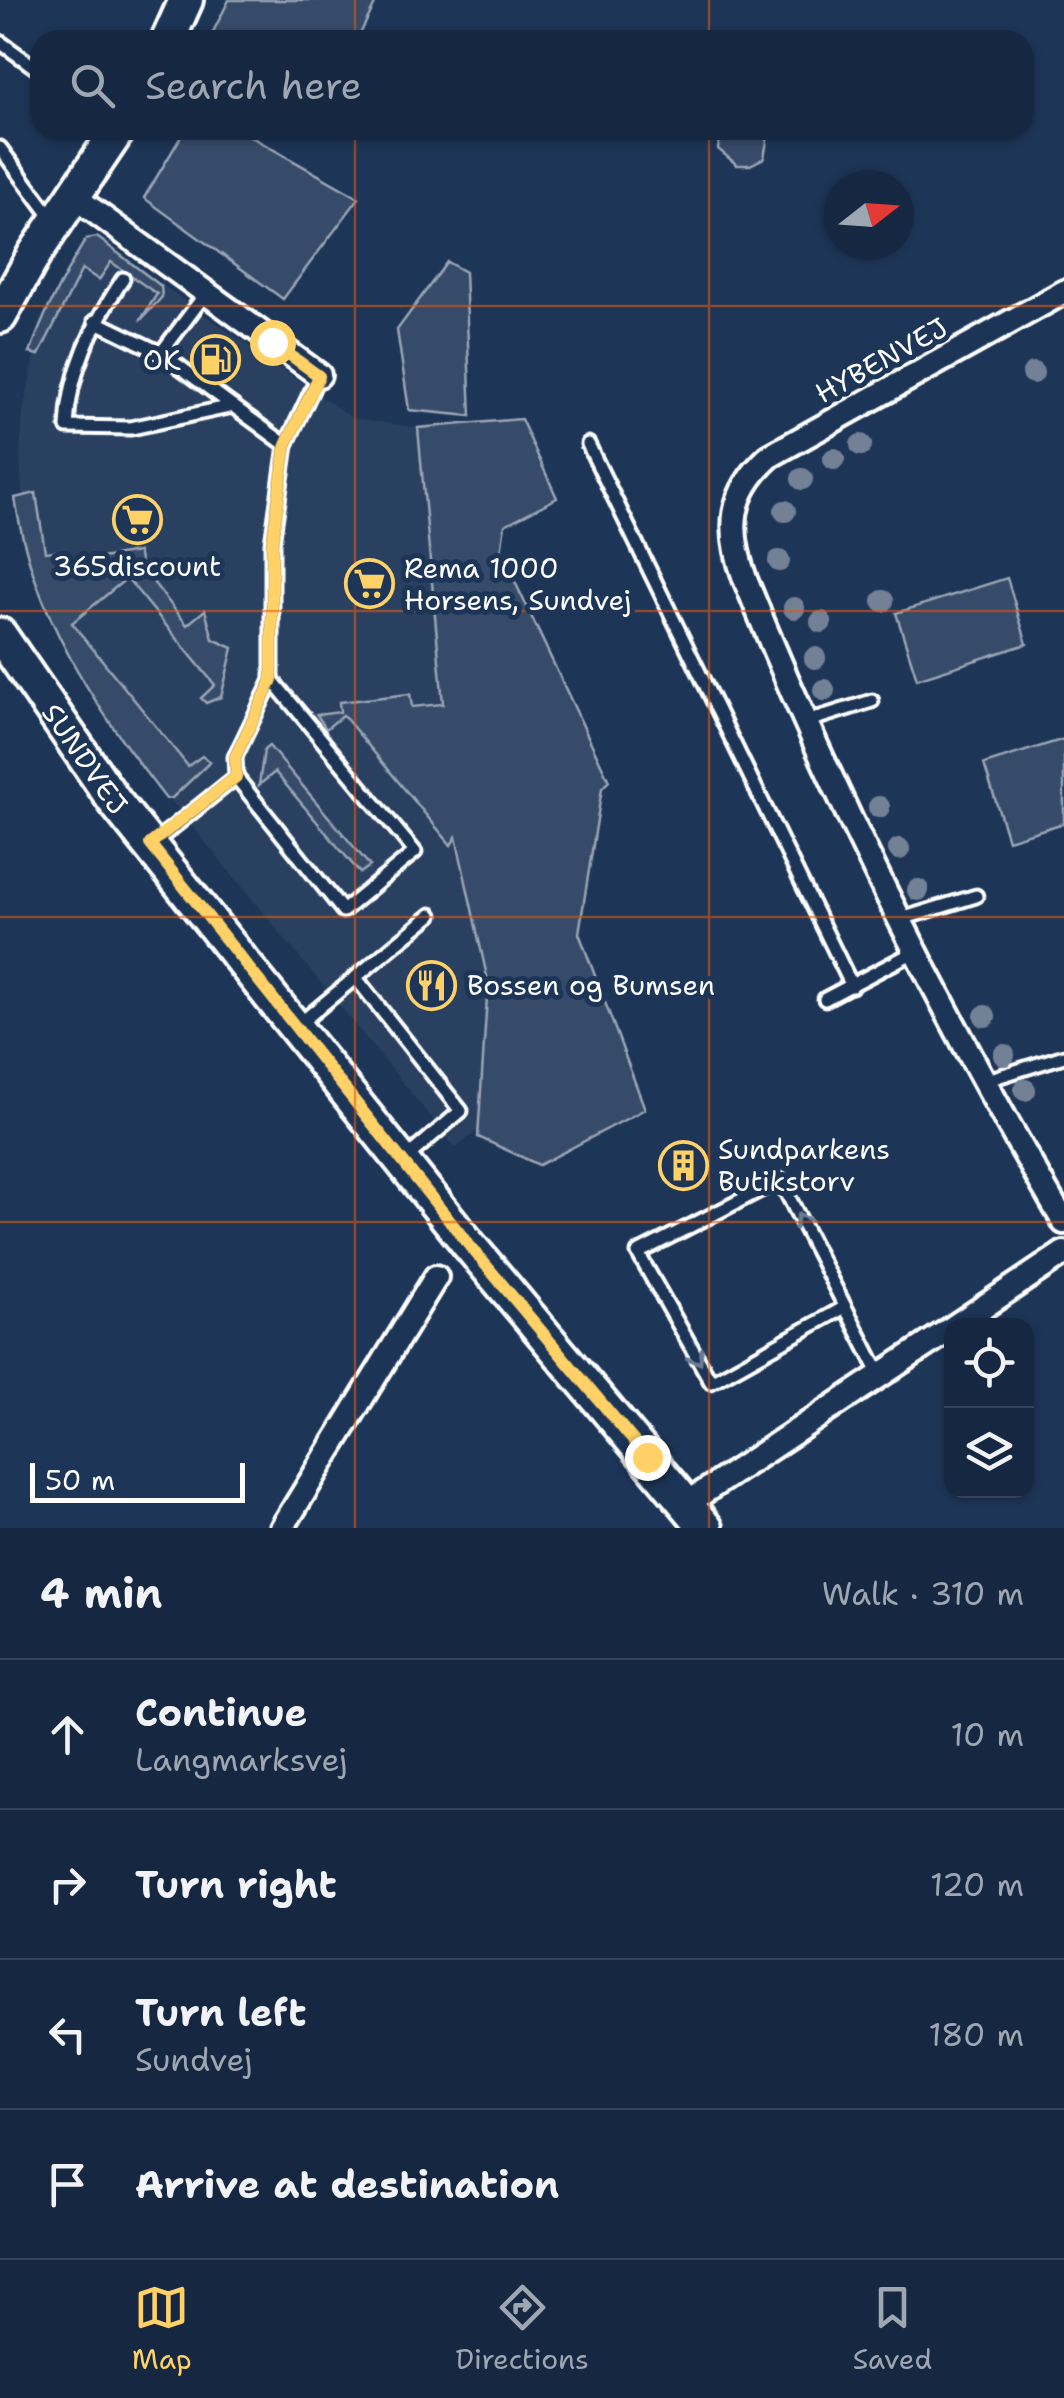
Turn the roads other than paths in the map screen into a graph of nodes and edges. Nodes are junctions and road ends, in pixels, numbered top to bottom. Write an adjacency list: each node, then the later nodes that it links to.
1 (186, 0): 2 (main road)
2 (172, 30)
3 (0, 42): 4 (lane)
4 (30, 63)
5 (112, 140): 7 (main road)
6 (0, 148): 8 (lane)
7 (76, 198): 8 (main road); 10 (street)
8 (57, 225): 12 (main road)
9 (123, 279): 13 (lane)
10 (206, 293): 14 (lane); 15 (street)
11 (1060, 303): 22 (street, HYBENVEJ)
12 (0, 316)
13 (95, 321): 14 (lane); 16 (lane)
14 (161, 354): 16 (lane)
15 (319, 376): 18 (lane)
16 (233, 406): 18 (lane)
17 (588, 444): 30 (lane)
18 (286, 445): 20 (lane)
19 (0, 635): 24 (main road, SUNDVEJ)
20 (272, 680): 23 (lane); 23 (lane)
21 (872, 701): 22 (lane)
22 (805, 722): 27 (street)
23 (236, 777): 24 (lane)
24 (150, 844): 32 (main road, SUNDVEJ)
25 (976, 896): 27 (lane)
26 (431, 915): 29 (lane)
27 (898, 920): 28 (street)
28 (914, 952): 30 (lane); 34 (street)
29 (356, 978): 32 (lane); 35 (lane)
30 (852, 986): 31 (lane)
31 (824, 999)
32 (295, 1028): 35 (main road, SUNDVEJ)
33 (1064, 1056): 34 (lane)
34 (984, 1081): 36 (street)
35 (402, 1162): 43 (main road, SUNDVEJ)
36 (1064, 1222)
37 (1064, 1253): 40 (street)
38 (436, 1277): 44 (street)
39 (845, 1307): 39 (lane, one-way to 39); 42 (lane)
40 (966, 1318)
41 (944, 1333): 42 (street)
42 (880, 1375): 43 (street)
43 (696, 1516)
44 (282, 1528)

